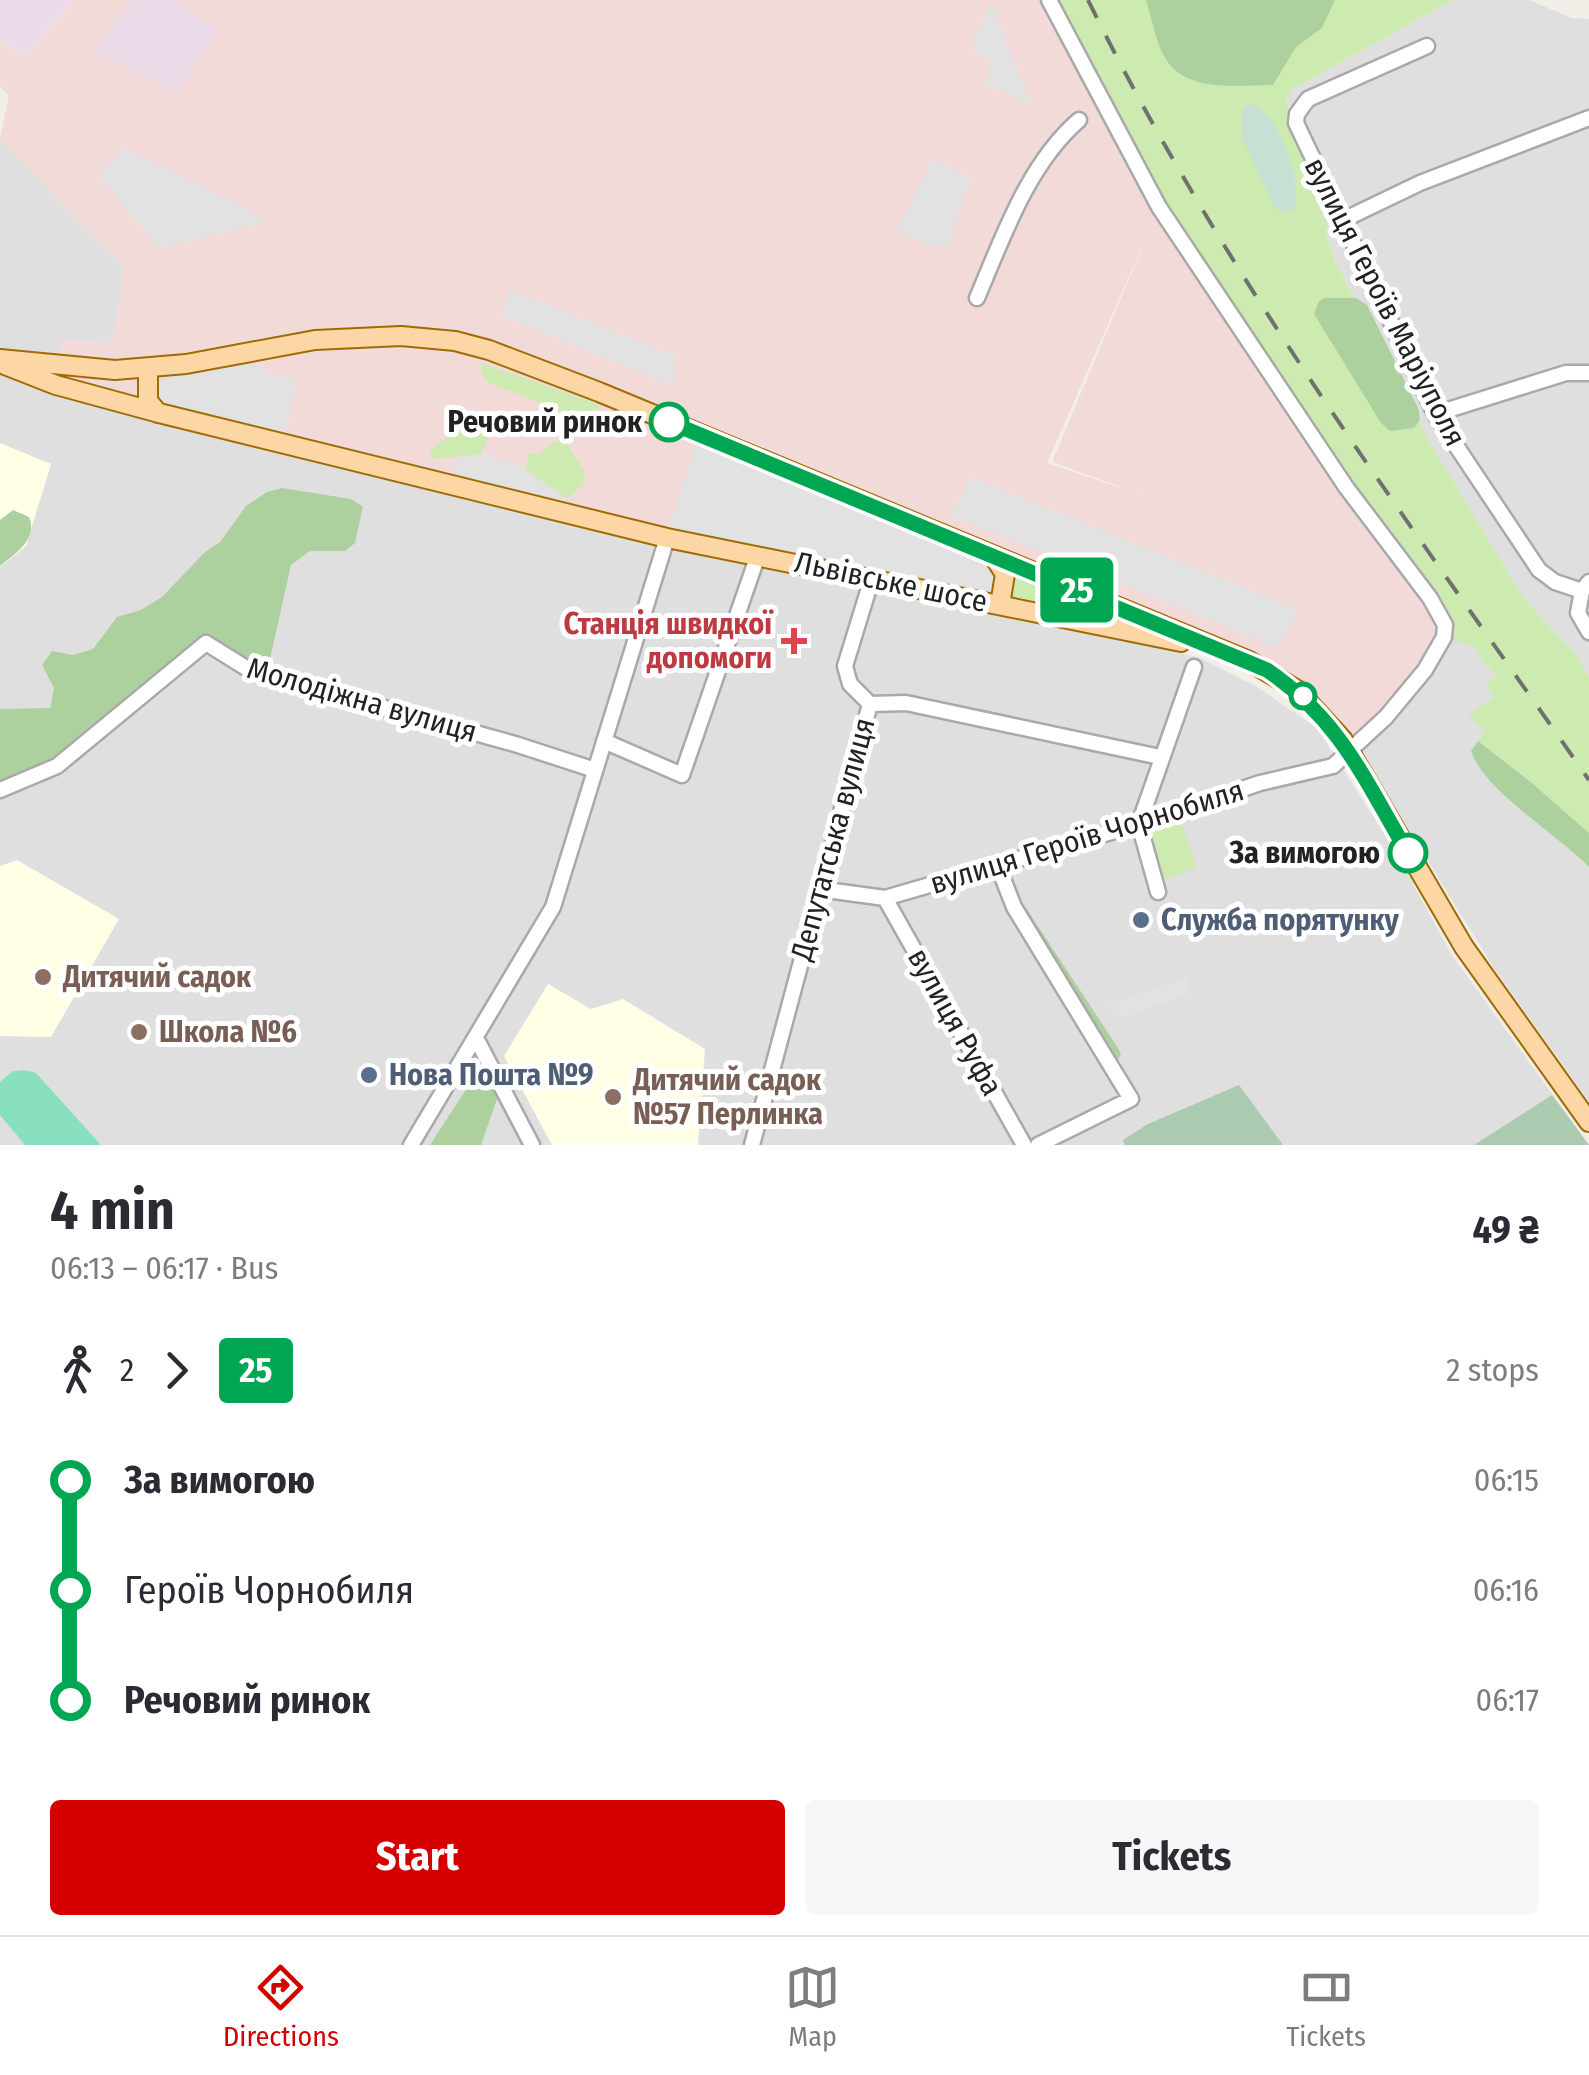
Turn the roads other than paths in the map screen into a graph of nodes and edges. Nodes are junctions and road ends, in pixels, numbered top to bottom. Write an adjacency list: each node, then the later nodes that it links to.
1 (1049, 0): 23 (street, вулиця Героїв Чорнобиля)
2 (1427, 46): 5 (street, вулиця Героїв Маріуполя)
3 (1589, 118): 5 (street)
4 (1079, 120): 6 (street)
5 (1343, 220): 11 (street, вулиця Героїв Маріуполя)
6 (977, 298)
7 (0, 361): 8 (main road, Львівське шосе); 10 (main road, Львівське шосе)
8 (148, 368): 10 (main road); 14 (main road, Львівське шосе)
9 (1589, 373): 11 (street)
10 (159, 413): 12 (main road, Львівське шосе)
11 (1435, 414): 16 (street, вулиця Героїв Маріуполя)
12 (667, 538): 13 (main road, Львівське шосе); 22 (street)
13 (758, 555): 15 (main road, Львівське шосе); 22 (street)
14 (994, 557): 17 (main road); 19 (main road, Львівське шосе)
15 (872, 578): 17 (main road, Львівське шосе); 21 (street)
16 (1586, 586): 18 (street, вулиця Героїв Маріуполя)
17 (1000, 604): 19 (main road, Львівське шосе)
18 (1589, 632)
19 (1229, 652): 23 (main road)
20 (1194, 667): 24 (street)
21 (870, 704): 24 (street, Депутатська вулиця); 29 (street, Депутатська вулиця)
22 (604, 741): 25 (street)
23 (1349, 752): 27 (street, вулиця Героїв Чорнобиля); 33 (main road)
24 (1160, 757): 27 (street)
25 (594, 770): 26 (street, Молодіжна вулиця); 32 (street)
26 (0, 790)
27 (1139, 824): 28 (street, вулиця Героїв Чорнобиля); 30 (street)
28 (998, 866): 31 (street, вулиця Героїв Чорнобиля); 38 (street)
29 (819, 889): 31 (street, вулиця Героїв Чорнобиля); 36 (street, Депутатська вулиця)
30 (1158, 892)
31 (885, 898): 37 (street, вулиця Руфа)
32 (476, 1038): 34 (street); 35 (street)
33 (1589, 1122)
34 (411, 1145)
35 (532, 1145)
36 (752, 1145)
37 (1024, 1145)
38 (1038, 1145)

